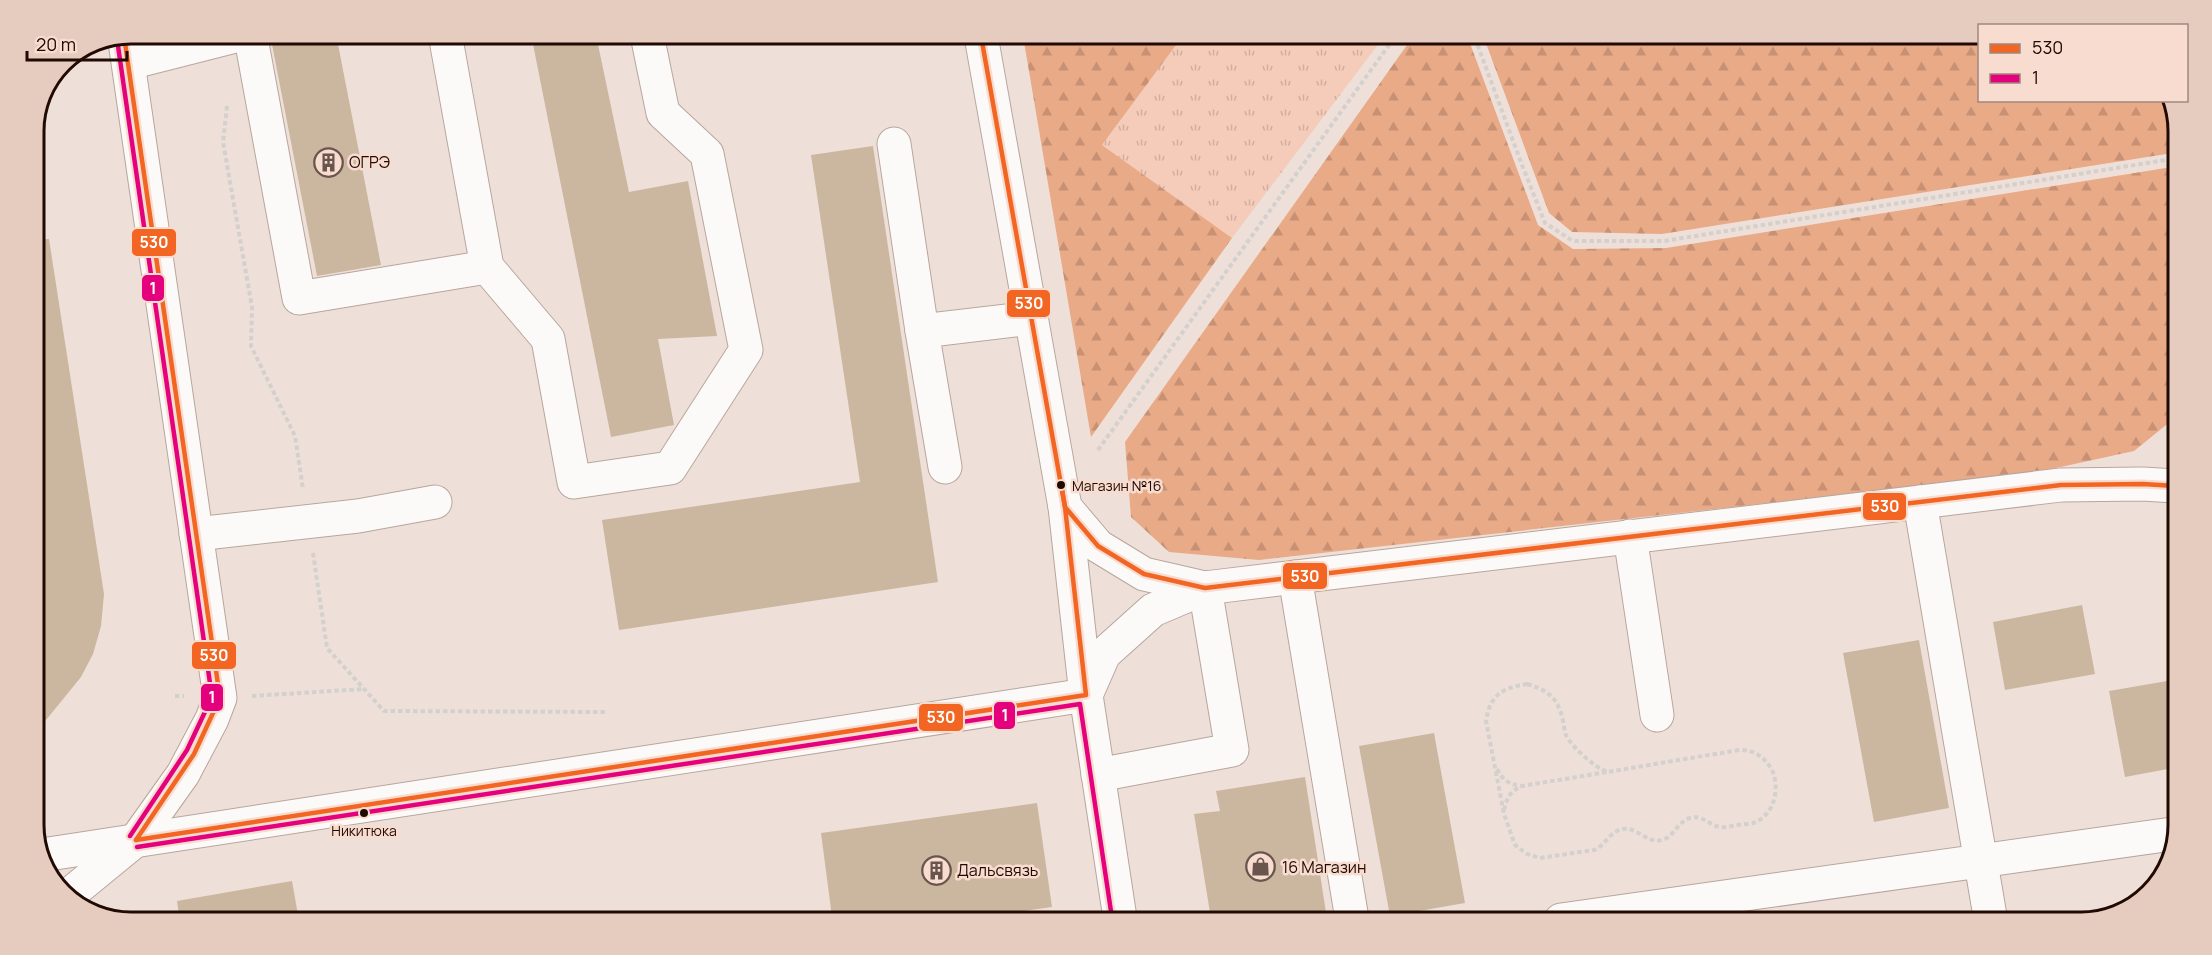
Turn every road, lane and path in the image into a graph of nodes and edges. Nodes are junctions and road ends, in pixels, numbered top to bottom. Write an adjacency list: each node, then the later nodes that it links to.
1 (165, 44): 8 (street)
2 (250, 44): 12 (street)
3 (447, 44): 12 (street)
4 (649, 44): 12 (street)
5 (982, 44): 13 (street)
6 (1390, 44): 15 (path)
7 (1477, 44): 11 (path)
8 (127, 49): 22 (street)
9 (228, 95): 21 (path)
10 (894, 144): 14 (street)
11 (2168, 160)
12 (487, 267)
13 (1032, 318): 14 (street); 20 (street)
14 (922, 331): 16 (street)
15 (1098, 450)
16 (945, 467)
17 (2168, 486): 19 (street)
18 (435, 502): 21 (street)
19 (1920, 502): 23 (street); 40 (street)
20 (1065, 507): 25 (street); 27 (street)
21 (308, 521): 22 (street); 26 (path)
22 (196, 534): 29 (street)
23 (1630, 536): 24 (street); 31 (street)
24 (1295, 577): 25 (street); 43 (street)
25 (1205, 588): 27 (street); 34 (street)
26 (365, 689): 29 (path); 30 (path)
27 (1086, 695): 34 (street); 38 (street)
28 (176, 696): 29 (path)
29 (220, 698): 38 (street)
30 (605, 712)
31 (1657, 715)
32 (1494, 765): 33 (path); 35 (path); 36 (path)
33 (1607, 772): 35 (path); 36 (path)
34 (1098, 775): 42 (street)
35 (1522, 786): 36 (path)
36 (1504, 814)
37 (2167, 835): 40 (street)
38 (136, 840): 39 (street); 41 (street)
39 (48, 854)
40 (1980, 861): 44 (street); 45 (street)
41 (74, 891)
42 (1119, 912)
43 (1351, 912)
44 (1617, 912)
45 (1990, 912)

